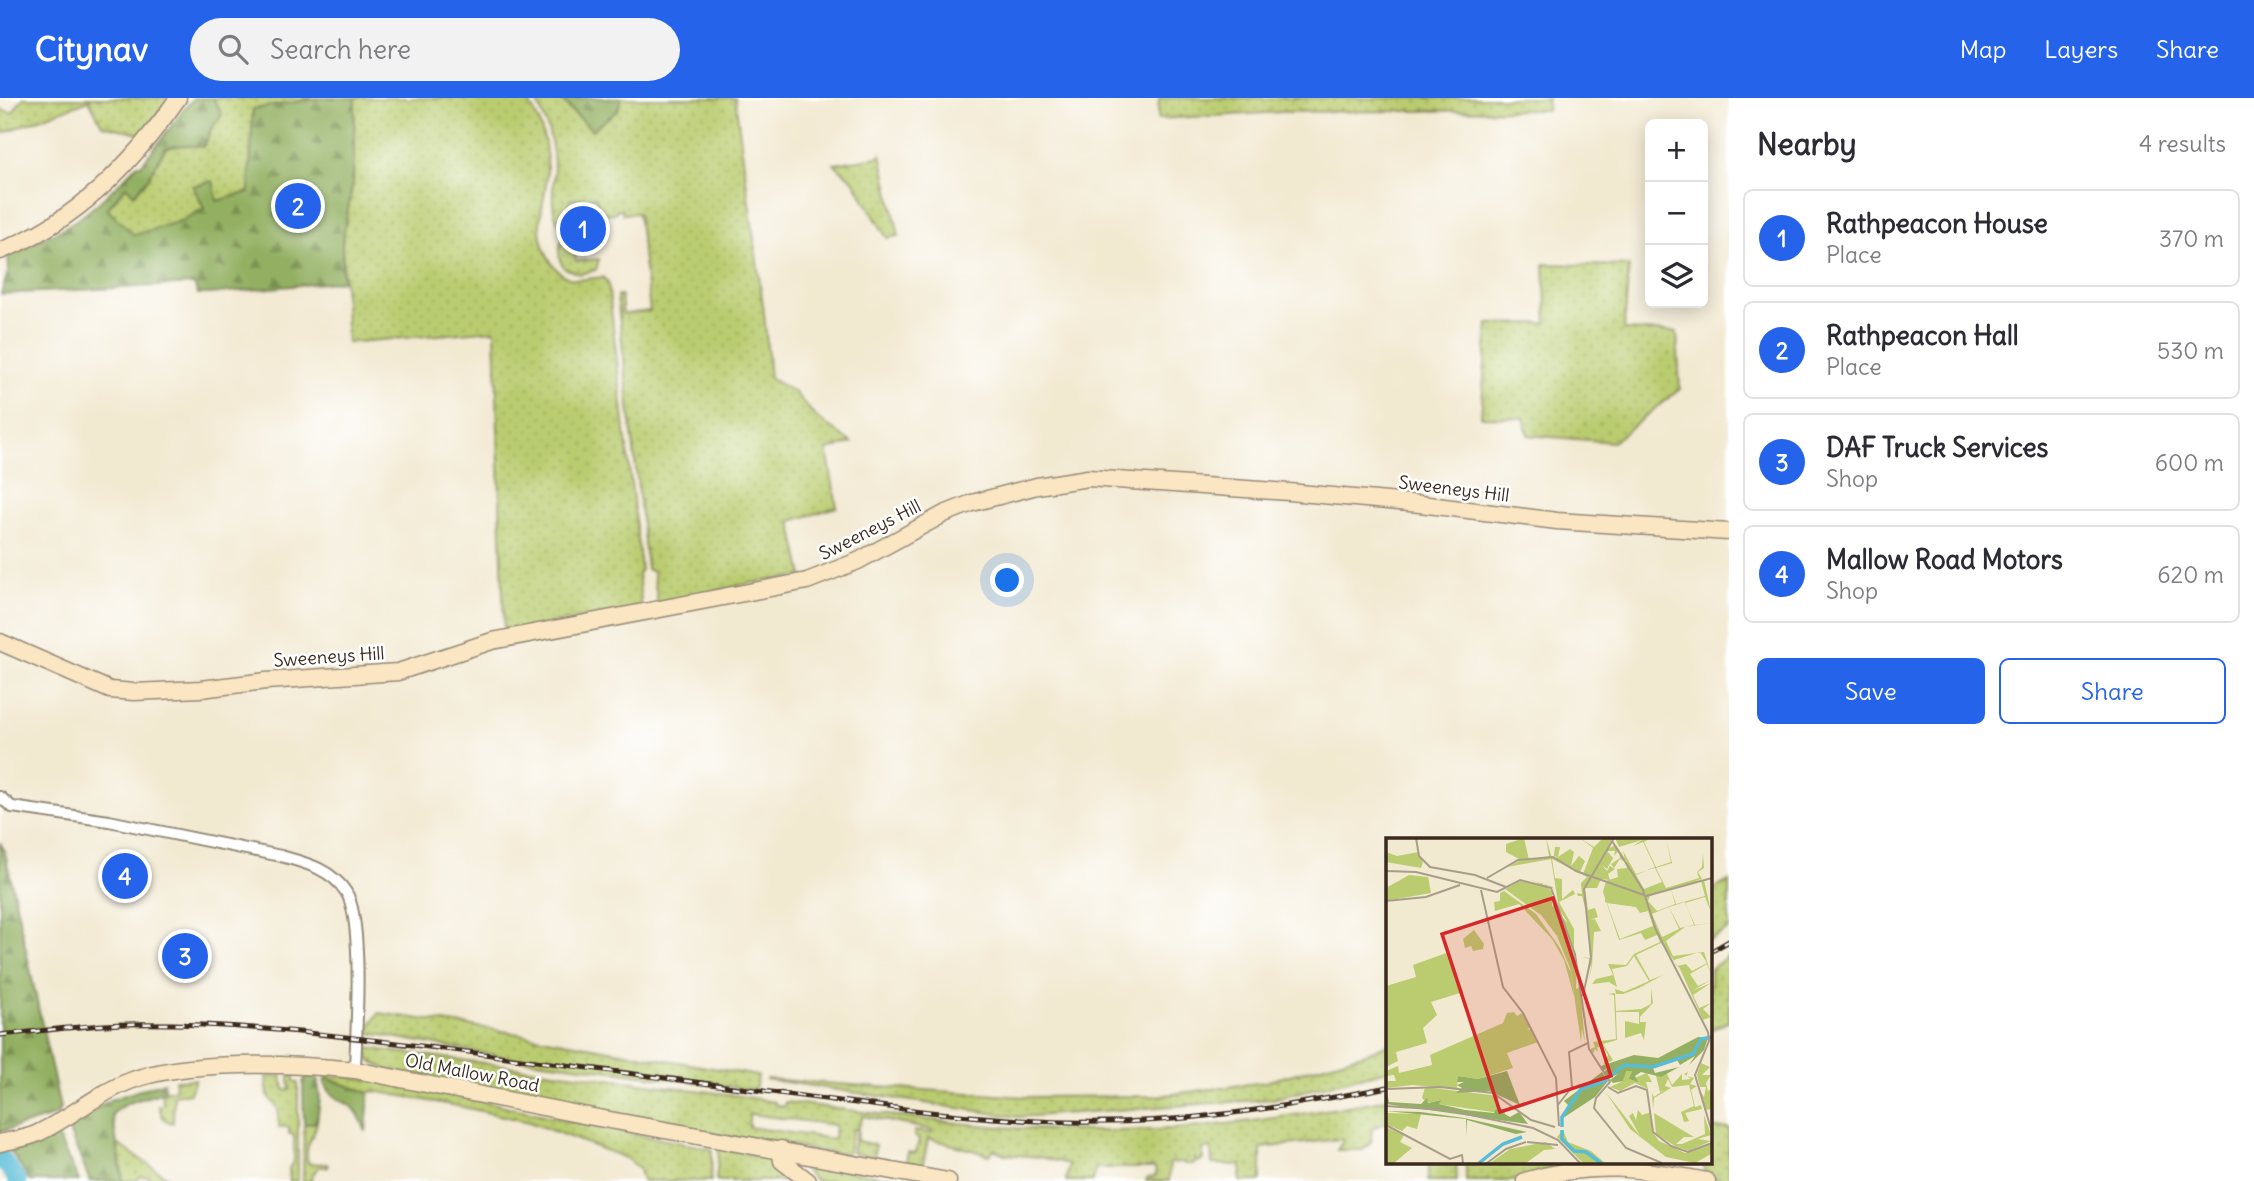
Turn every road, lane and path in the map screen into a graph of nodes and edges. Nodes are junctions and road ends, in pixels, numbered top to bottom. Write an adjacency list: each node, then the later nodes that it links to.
1 (178, 98): 2 (street)
2 (0, 251)
3 (1729, 532): 4 (street, Sweeneys Hill)
4 (0, 642)
5 (0, 797): 6 (street)
6 (355, 1070): 7 (street, Old Mallow Road); 8 (street, Old Mallow Road)
7 (0, 1143)
8 (781, 1149): 9 (street); 10 (street, Old Mallow Road)
9 (808, 1181)
10 (948, 1181)
11 (1525, 1181): 12 (street)
12 (1707, 1181)

